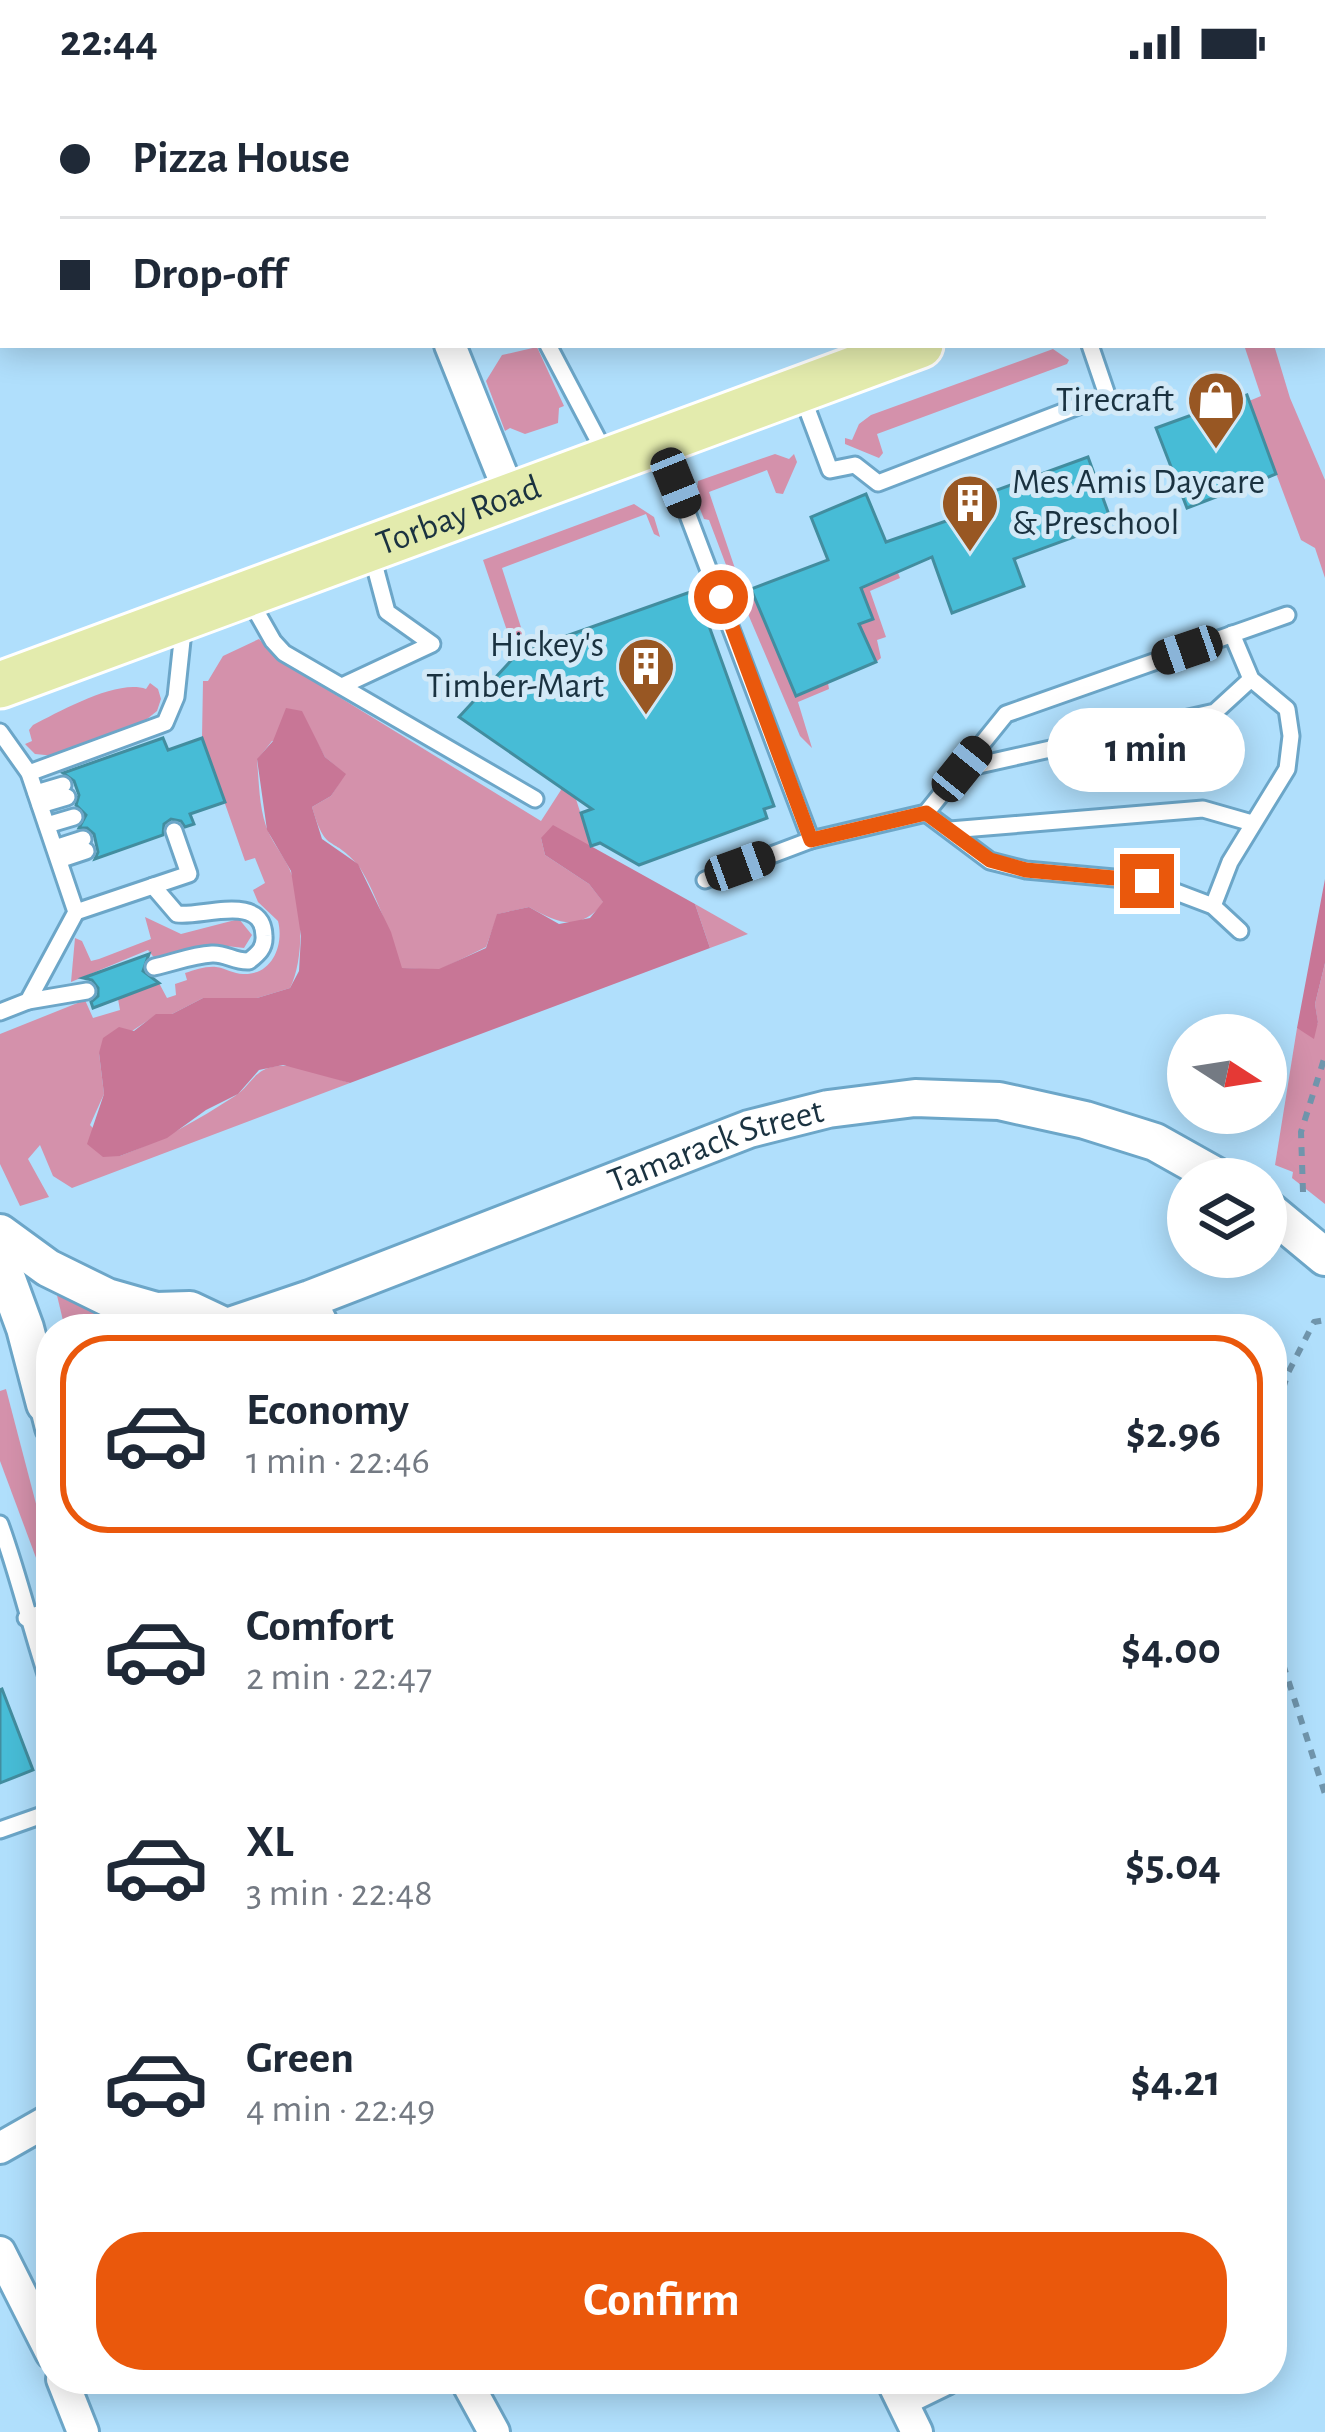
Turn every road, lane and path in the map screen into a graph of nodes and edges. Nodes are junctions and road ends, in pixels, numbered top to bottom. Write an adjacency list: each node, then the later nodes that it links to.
1 (450, 348): 8 (street)
2 (550, 348): 7 (lane)
3 (912, 348): 5 (main road, Torbay Road)
4 (1091, 348): 5 (lane)
5 (800, 391): 6 (main road, Torbay Road)
6 (660, 442): 7 (main road, Torbay Road); 29 (lane)
7 (608, 460): 8 (main road, Torbay Road)
8 (511, 497): 9 (main road, Torbay Road)
9 (370, 549): 10 (main road, Torbay Road); 16 (lane)
10 (247, 595): 12 (main road, Torbay Road); 16 (lane)
11 (1287, 615): 13 (lane)
12 (184, 619): 15 (main road, Torbay Road); 19 (lane)
13 (1232, 634): 14 (lane); 18 (lane)
14 (1251, 679): 18 (lane); 25 (lane)
15 (0, 685)
16 (342, 686): 22 (lane)
17 (0, 732): 19 (lane)
18 (962, 769): 23 (lane)
19 (29, 773): 21 (lane)
20 (65, 791): 21 (lane)
21 (38, 799): 26 (lane)
22 (535, 799)
23 (926, 813): 27 (lane); 29 (lane)
24 (74, 817): 26 (lane)
25 (1252, 823): 27 (lane); 34 (lane)
26 (47, 825): 31 (lane)
27 (950, 830): 34 (lane)
28 (174, 831): 33 (lane)
29 (811, 840): 32 (lane)
30 (84, 845): 31 (lane)
31 (57, 854): 35 (lane)
32 (705, 880)
33 (153, 886): 35 (lane); 37 (lane)
34 (1213, 906): 36 (lane)
35 (76, 912): 39 (lane)
36 (1240, 931)
37 (154, 968)
38 (87, 991): 39 (lane)
39 (28, 1001): 40 (lane)
40 (0, 1012)
41 (1325, 1056): 43 (path)
42 (1184, 1158): 49 (street, Tamarack Street)
43 (1303, 1192)
44 (1287, 1225): 46 (street)
45 (0, 1233): 48 (street)
46 (1325, 1257)
47 (0, 1260): 51 (street)
48 (198, 1314)
49 (318, 1314)
50 (1325, 1320): 52 (path)
51 (36, 1364)
52 (1287, 1376)
53 (0, 1524): 55 (lane)
54 (36, 1615): 55 (lane)
55 (26, 1618): 56 (lane)
56 (36, 1646)
57 (1287, 1676): 58 (path)
58 (1325, 1794)
59 (36, 1817): 60 (lane)
60 (0, 1830)
61 (36, 2128): 62 (street)
62 (0, 2148)
63 (0, 2252): 64 (street)
64 (36, 2323)
65 (68, 2394): 68 (street)
66 (473, 2394): 69 (street)
67 (899, 2394): 70 (street)
68 (83, 2432)
69 (494, 2432)
70 (917, 2432)

